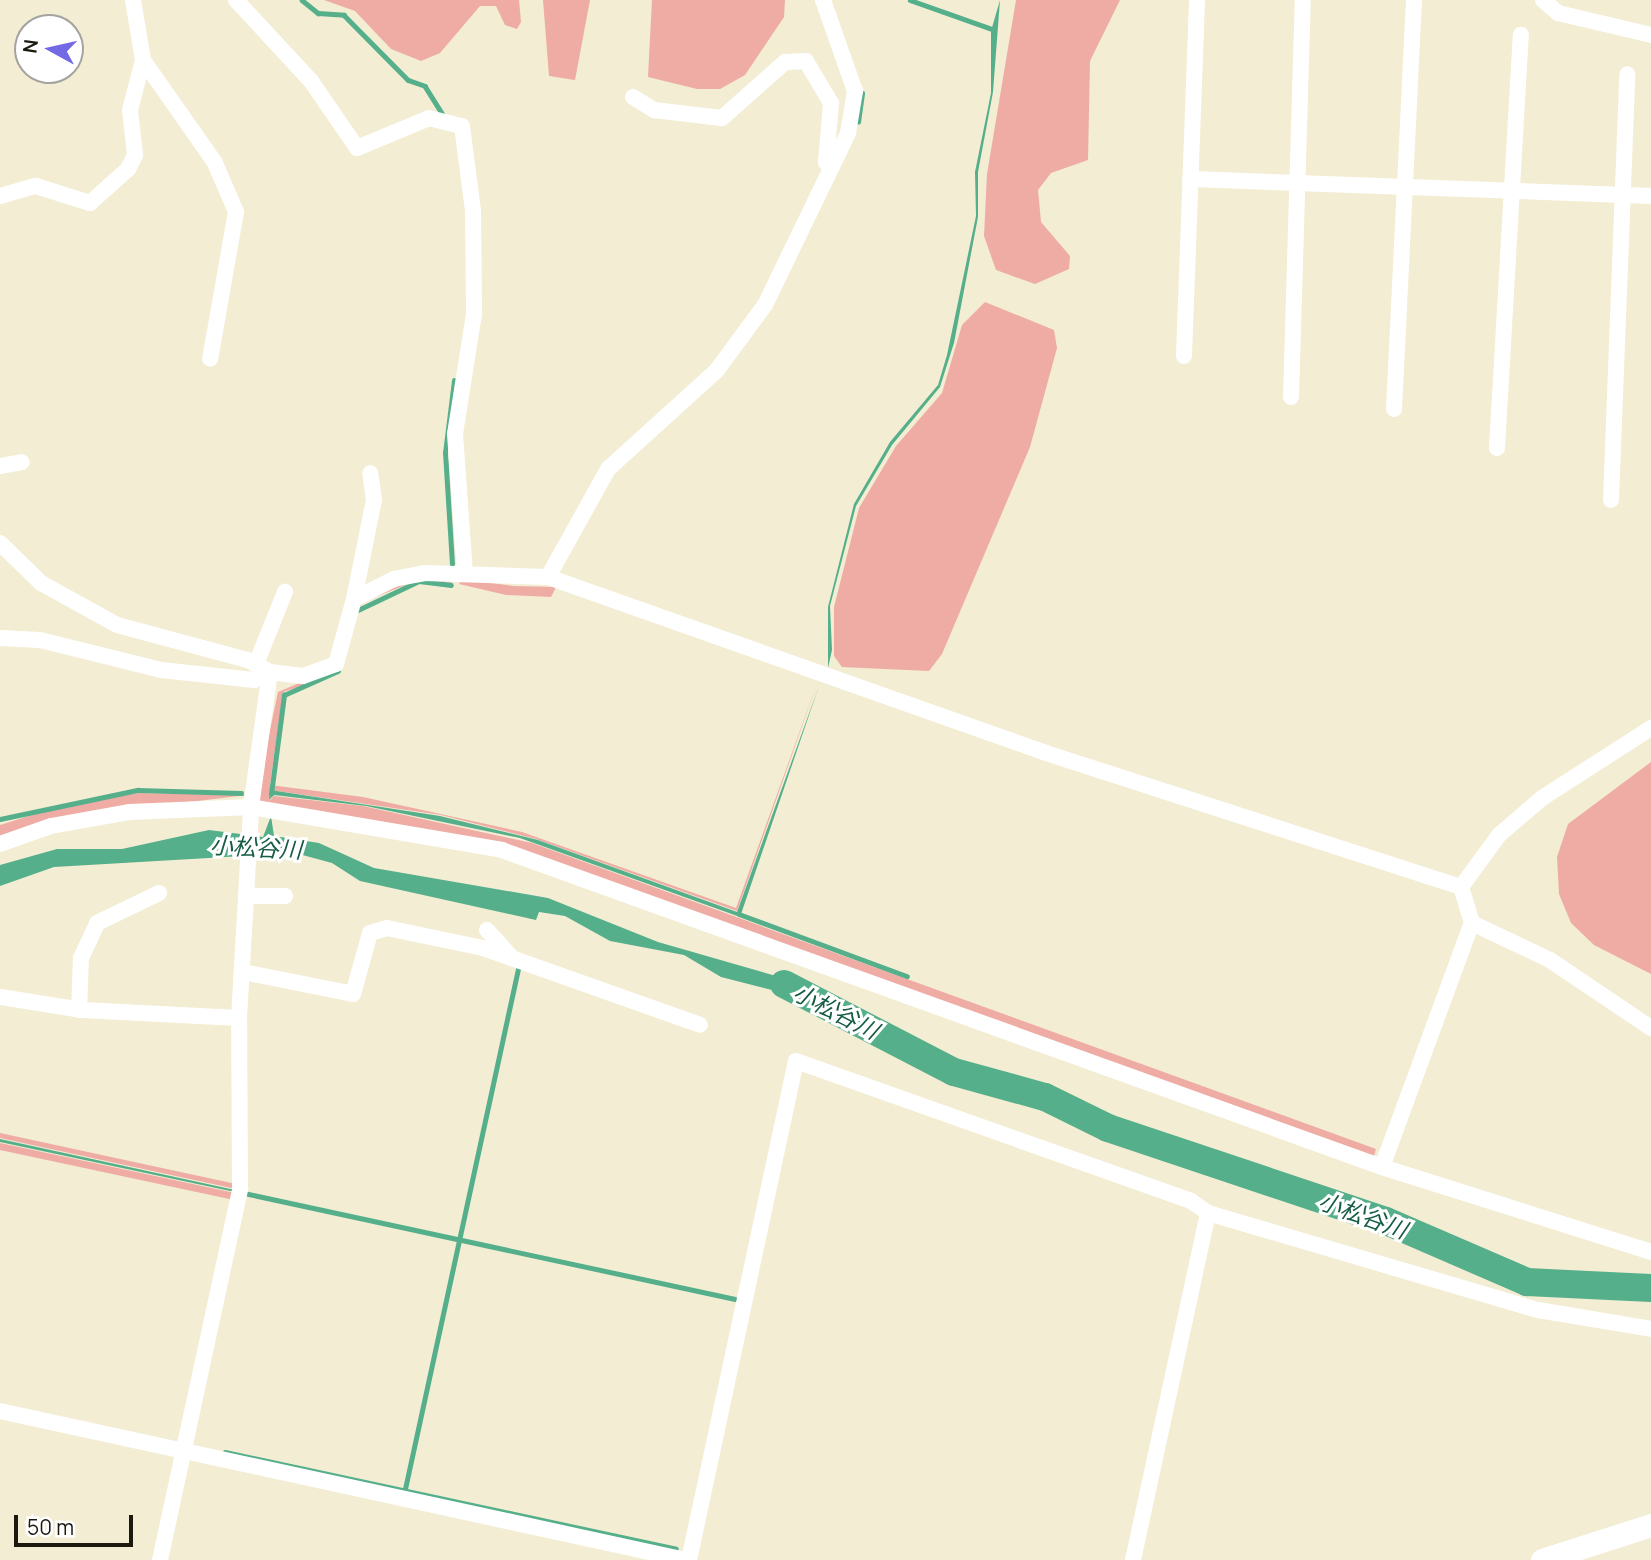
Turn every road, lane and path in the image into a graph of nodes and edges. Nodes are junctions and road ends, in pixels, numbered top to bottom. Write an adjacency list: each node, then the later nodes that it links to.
1 (133, 0): 10 (street)
2 (236, 0): 31 (street)
3 (823, 0): 13 (street)
4 (1197, 0): 14 (street)
5 (1303, 0): 15 (street)
6 (1414, 0): 16 (street)
7 (1544, 0): 8 (street)
8 (1651, 35)
9 (1521, 36): 17 (street)
10 (143, 60): 19 (street); 22 (street)
11 (1627, 74): 18 (street)
12 (633, 97): 13 (street)
13 (823, 179): 32 (street)
14 (1190, 179): 15 (street); 21 (street)
15 (1298, 182): 16 (street); 23 (street)
16 (1407, 187): 17 (street); 24 (street)
17 (1513, 191): 18 (street); 25 (street)
18 (1619, 195): 20 (street); 29 (street)
19 (0, 196)
20 (1651, 196)
21 (1184, 356)
22 (210, 359)
23 (1291, 397)
24 (1394, 409)
25 (1497, 448)
26 (22, 461): 27 (street)
27 (0, 466)
28 (370, 473): 34 (street)
29 (1611, 500)
30 (0, 543): 36 (street)
31 (465, 573): 32 (street); 34 (street)
32 (548, 577): 40 (street)
33 (285, 592): 36 (street)
34 (354, 599): 36 (street)
35 (0, 638): 36 (street)
36 (263, 668): 38 (street)
37 (1651, 728): 40 (street)
38 (251, 813): 39 (street); 41 (street); 53 (street)
39 (0, 844)
40 (1461, 887): 44 (street)
41 (246, 892): 43 (street); 47 (street)
42 (159, 893): 49 (street)
43 (285, 896)
44 (1472, 923): 52 (street); 53 (street)
45 (487, 930): 46 (street)
46 (511, 957): 47 (street); 51 (street)
47 (243, 972): 50 (street)
48 (0, 997): 49 (street)
49 (79, 1010): 50 (street)
50 (239, 1018): 58 (street)
51 (700, 1025)
52 (1651, 1028)
53 (1382, 1167): 55 (street)
54 (1208, 1213): 56 (street); 61 (street); 62 (street)
55 (1651, 1252)
56 (1651, 1329)
57 (0, 1411): 58 (street)
58 (183, 1450): 60 (street); 61 (street)
59 (1651, 1525): 63 (main road)
60 (160, 1560)
61 (688, 1560)
62 (1133, 1560)
63 (1542, 1560)

